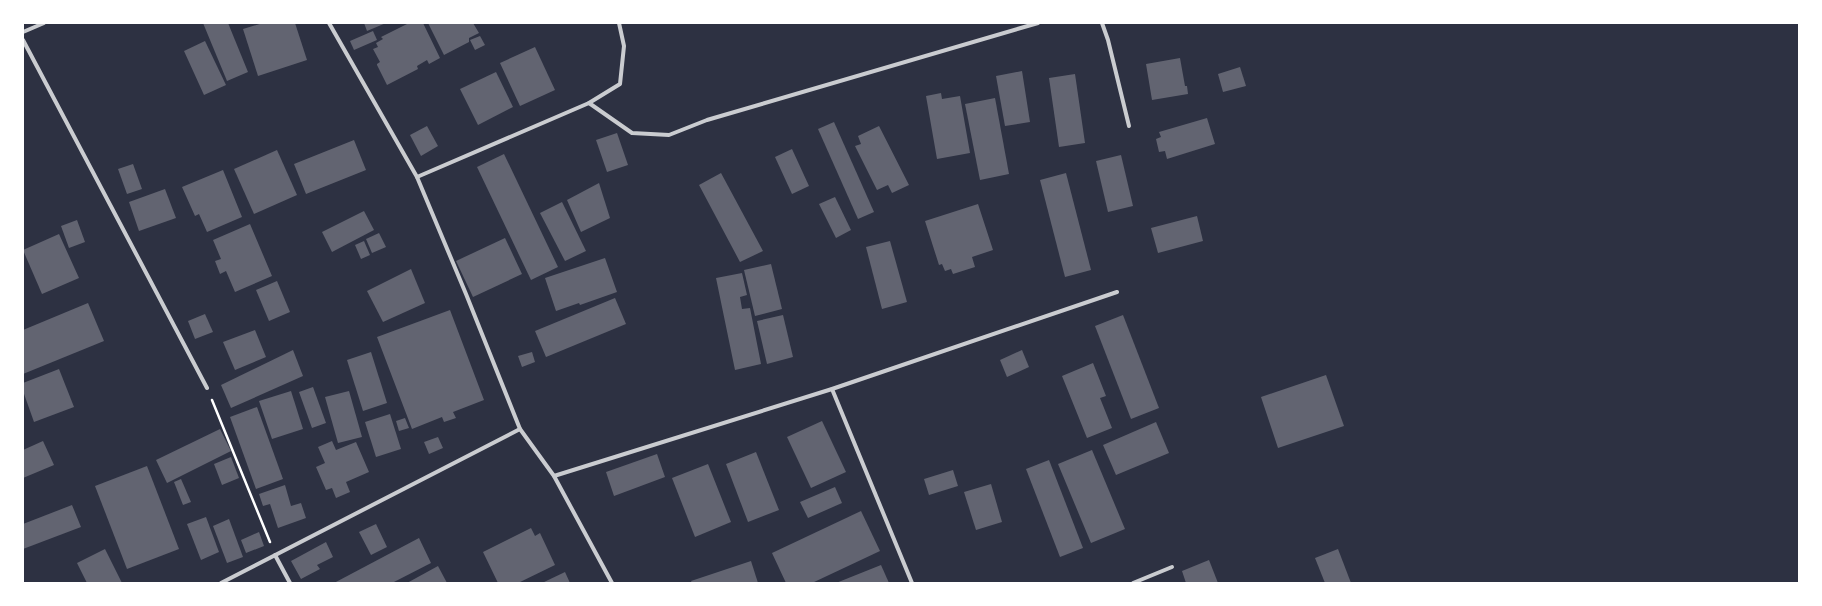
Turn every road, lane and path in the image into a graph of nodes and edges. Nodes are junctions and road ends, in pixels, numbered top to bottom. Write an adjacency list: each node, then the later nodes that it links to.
1 (44, 23): 6 (street)
2 (328, 23): 10 (street)
3 (619, 23): 8 (street)
4 (1038, 23): 8 (street)
5 (1102, 23): 9 (street)
6 (23, 32)
7 (23, 40): 12 (street)
8 (589, 103): 10 (street)
9 (1129, 126)
10 (417, 177): 14 (street)
11 (1116, 292): 13 (street)
12 (207, 388): 16 (path)
13 (832, 389): 15 (street); 21 (street)
14 (520, 429): 15 (street); 16 (street)
15 (554, 476): 20 (street)
16 (275, 555): 18 (street); 19 (street)
17 (1172, 567): 22 (street)
18 (221, 583)
19 (290, 583)
20 (612, 583)
21 (912, 583)
22 (1133, 583)

